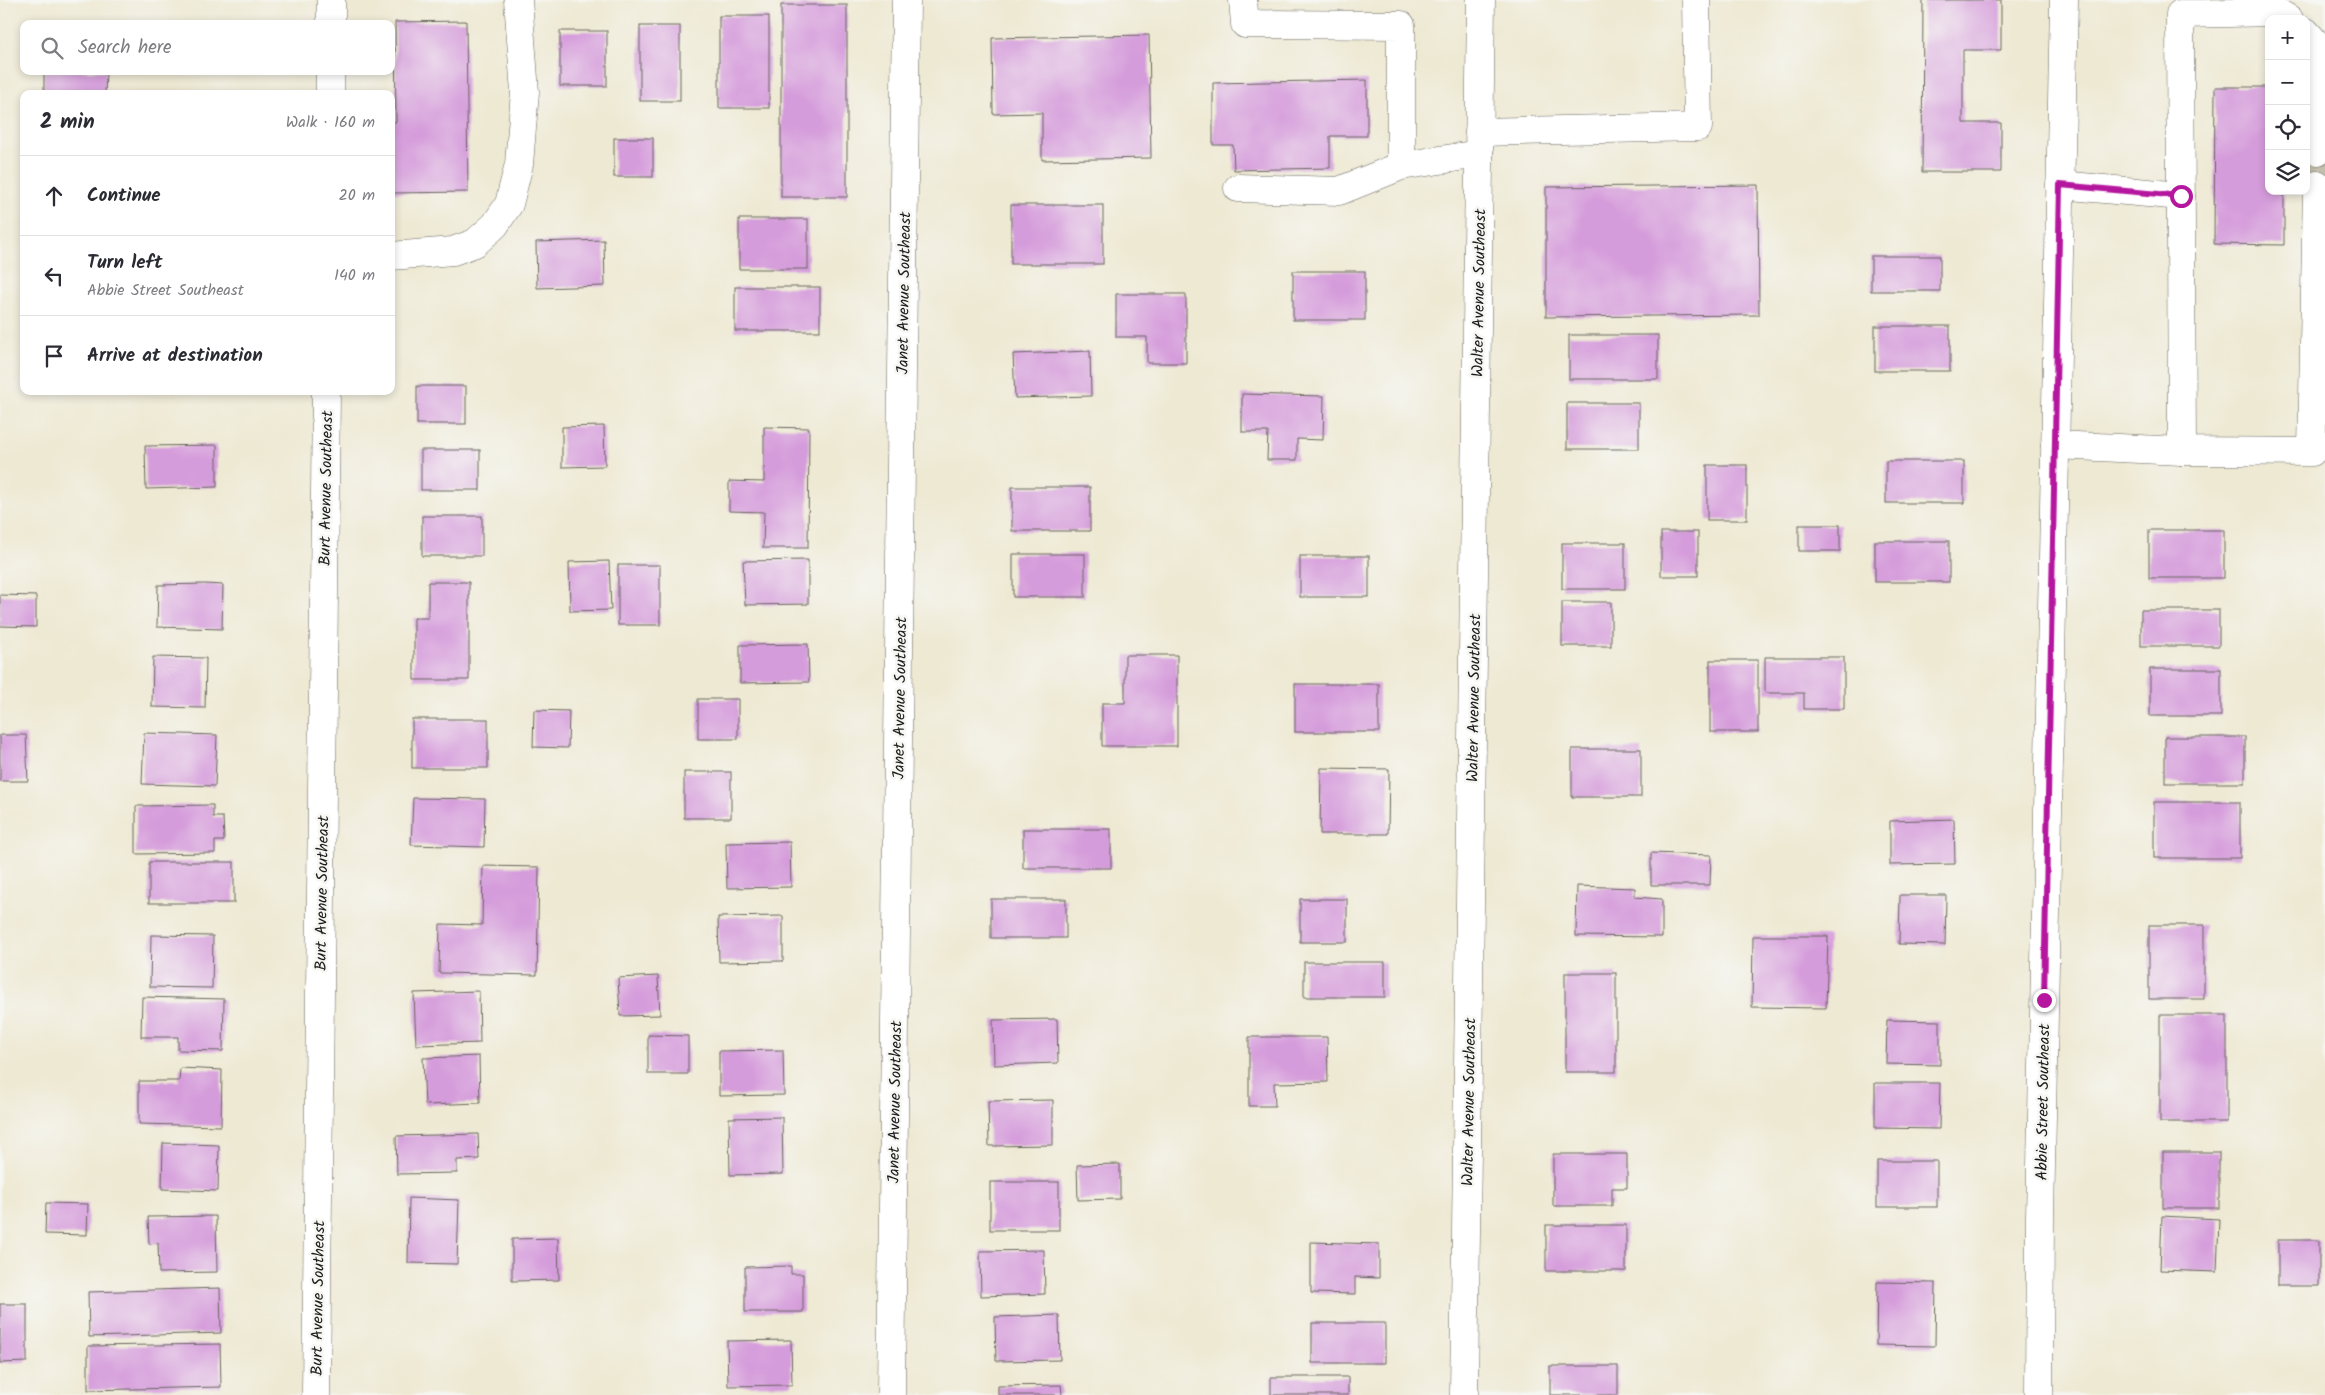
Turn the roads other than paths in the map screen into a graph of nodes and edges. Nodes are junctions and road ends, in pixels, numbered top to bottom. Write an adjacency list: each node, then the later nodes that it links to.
1 (331, 0): 9 (street)
2 (518, 0): 20 (street)
3 (906, 0): 25 (street, Janet Avenue Southeast)
4 (1243, 0): 15 (street)
5 (1481, 0): 13 (street, Walter Avenue Southeast)
6 (1696, 0): 13 (street)
7 (2064, 0): 16 (street, Abbie Street Southeast)
8 (2281, 10): 19 (street)
9 (331, 20)
10 (2310, 36): 14 (street)
11 (330, 75): 12 (street)
12 (330, 90)
13 (1479, 143): 15 (street); 26 (street, Walter Avenue Southeast)
14 (2318, 151)
15 (1401, 166): 18 (street)
16 (2060, 185): 19 (street); 22 (street, Abbie Street Southeast)
17 (2317, 186): 23 (street)
18 (1238, 188)
19 (2181, 196): 23 (street)
20 (395, 256)
21 (326, 395): 24 (street, Burt Avenue Southeast)
22 (2055, 445): 23 (street); 27 (street, Abbie Street Southeast)
23 (2182, 451)
24 (316, 1395)
25 (891, 1395)
26 (1464, 1395)
27 (2039, 1395)

